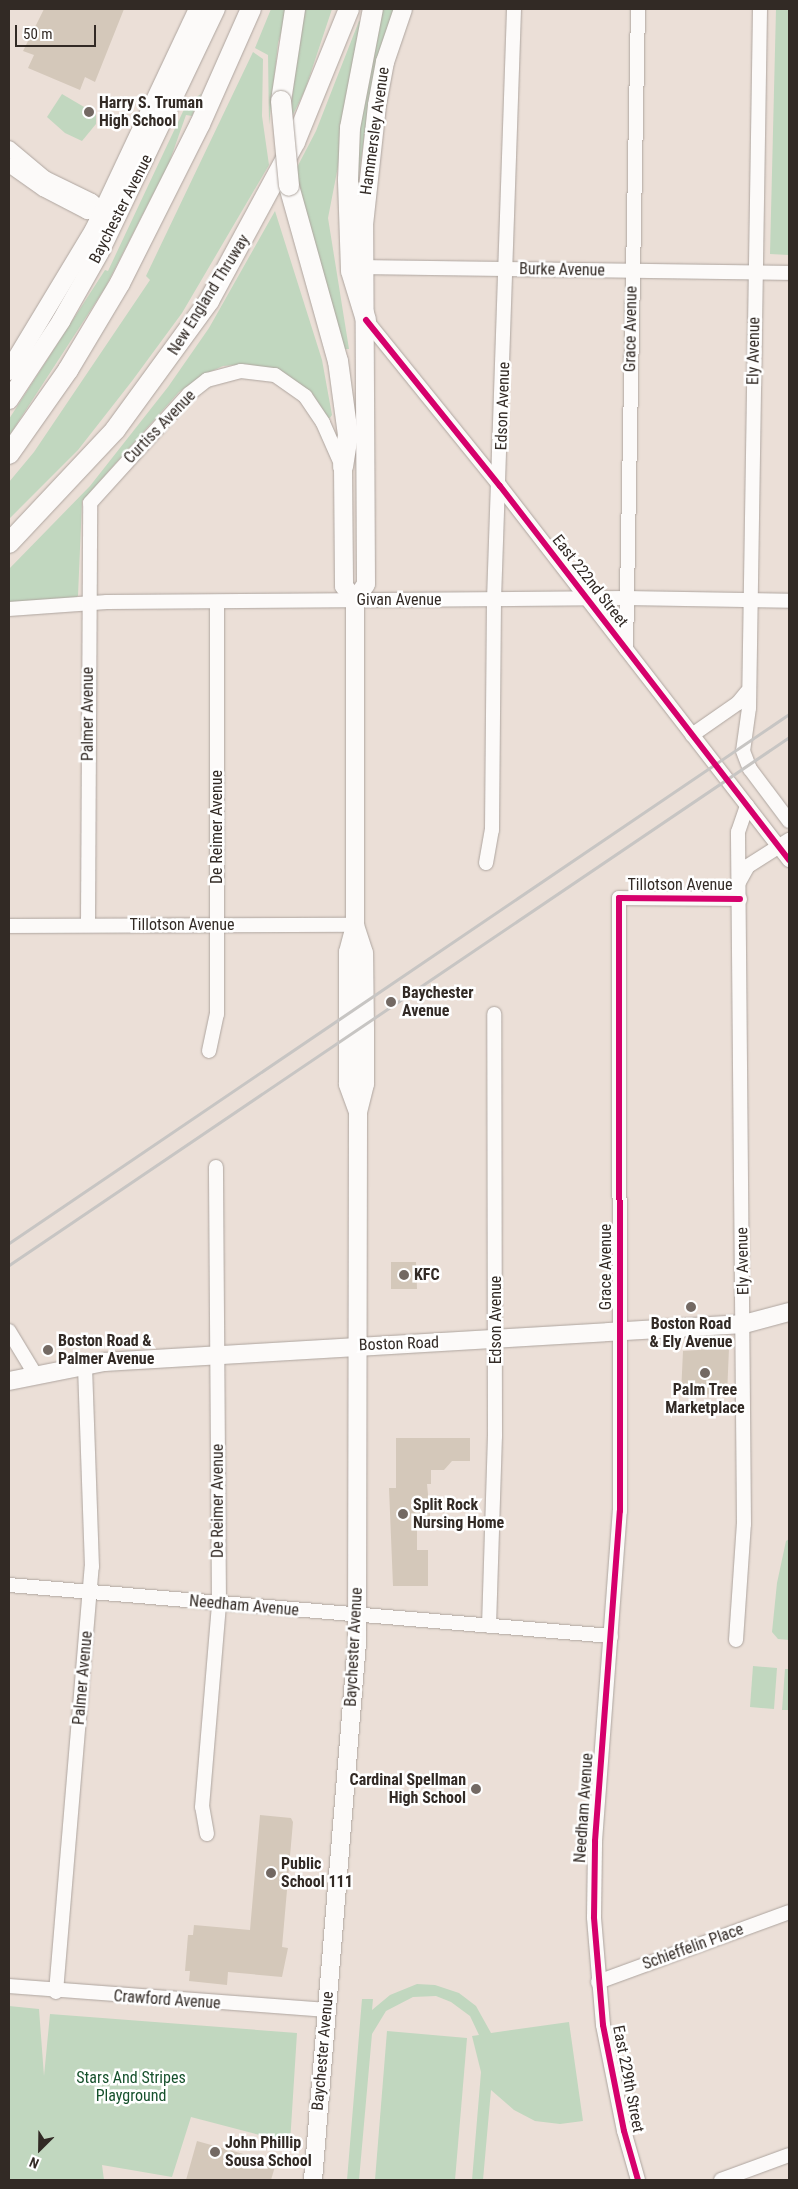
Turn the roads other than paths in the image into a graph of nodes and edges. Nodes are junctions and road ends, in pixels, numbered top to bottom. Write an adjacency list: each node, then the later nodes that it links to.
1 (198, 9): 13 (main road, Baychester Avenue)
2 (216, 9): 13 (main road, Baychester Avenue)
3 (251, 9): 23 (highway)
4 (295, 9): 25 (highway, bridge)
5 (350, 9): 24 (highway, New England Thruway)
6 (374, 9): 20 (highway)
7 (403, 9): 14 (main road, Hammersley Avenue)
8 (514, 9): 15 (street, Edson Avenue)
9 (638, 9): 16 (street, Grace Avenue)
10 (760, 9): 17 (street, Ely Avenue)
11 (9, 148): 13 (street)
12 (9, 165): 13 (street)
13 (110, 216): 21 (main road, Baychester Avenue); 22 (main road, Baychester Avenue)
14 (365, 267): 15 (street, Burke Avenue); 19 (main road, Hammersley Avenue)
15 (506, 269): 16 (street, Burke Avenue); 26 (street, Edson Avenue)
16 (632, 270): 17 (street, Burke Avenue); 31 (street, Grace Avenue)
17 (755, 272): 18 (street, Burke Avenue); 34 (street, Ely Avenue)
18 (789, 273)
19 (364, 286): 20 (main road, Baychester Avenue)
20 (366, 320): 26 (street, East 222nd Street); 32 (main road, Baychester Avenue)
21 (9, 371)
22 (9, 400)
23 (9, 454)
24 (88, 461): 28 (highway, New England Thruway); 29 (highway)
25 (342, 467): 27 (street, Curtiss Avenue); 32 (main road, Baychester Avenue)
26 (500, 486): 30 (street, East 222nd Street); 33 (street, Edson Avenue)
27 (90, 503): 37 (street, Palmer Avenue)
28 (9, 543)
29 (9, 558)
30 (586, 598): 31 (street, Givan Avenue); 33 (street, Givan Avenue); 39 (street, East 222nd Street)
31 (625, 598): 34 (street, Givan Avenue); 39 (street, Grace Avenue)
32 (355, 600): 33 (street, Givan Avenue); 36 (street, Givan Avenue); 52 (main road, Baychester Avenue)
33 (494, 600): 46 (street, Edson Avenue)
34 (748, 601): 35 (street, Givan Avenue); 40 (street, Ely Avenue)
35 (789, 601)
36 (217, 602): 37 (street, Givan Avenue); 51 (street, De Reimer Avenue)
37 (88, 605): 38 (street, Givan Avenue); 50 (street, Palmer Avenue)
38 (9, 609)
39 (626, 649): 41 (street, East 222nd Street)
40 (747, 692): 41 (street); 43 (street, Ely Avenue)
41 (692, 735): 42 (street, East 222nd Street)
42 (747, 806): 44 (street, East 222nd Street); 47 (street, Ely Avenue)
43 (789, 821): 44 (street, Ely Avenue)
44 (784, 843): 45 (street, East 222nd Street); 47 (street)
45 (789, 860)
46 (486, 862)
47 (739, 883): 49 (street, Ely Avenue)
48 (619, 898): 49 (street, Tillotson Avenue); 60 (street, Grace Avenue)
49 (740, 899): 58 (street, Ely Avenue)
50 (88, 925): 51 (street, Tillotson Avenue); 53 (street, Tillotson Avenue)
51 (217, 925): 52 (street, Tillotson Avenue); 55 (street, De Reimer Avenue)
52 (355, 925): 62 (main road, Baychester Avenue)
53 (9, 926)
54 (494, 1014): 61 (street, Edson Avenue)
55 (209, 1051)
56 (216, 1167): 63 (street, De Reimer Avenue)
57 (789, 1312): 58 (main road, Boston Road)
58 (744, 1324): 60 (main road, Boston Road); 73 (street, Ely Avenue)
59 (9, 1331): 65 (street)
60 (620, 1332): 61 (main road, Boston Road); 72 (street, Grace Avenue)
61 (496, 1339): 62 (main road, Boston Road); 71 (street, Edson Avenue)
62 (356, 1346): 63 (main road, Boston Road); 70 (main road, Baychester Avenue)
63 (218, 1355): 64 (main road, Boston Road); 69 (street, De Reimer Avenue)
64 (86, 1364): 65 (main road, Boston Road); 68 (street, Palmer Avenue)
65 (36, 1374): 66 (main road, Boston Road)
66 (9, 1381)
67 (9, 1585): 68 (street, Needham Avenue)
68 (90, 1594): 69 (street, Needham Avenue); 78 (street, Palmer Avenue)
69 (219, 1604): 70 (street, Needham Avenue); 74 (street, De Reimer Avenue)
70 (358, 1615): 71 (street, Needham Avenue); 79 (main road, Baychester Avenue)
71 (489, 1626): 72 (street, Needham Avenue)
72 (611, 1636): 76 (street, Needham Avenue)
73 (736, 1640)
74 (207, 1834)
75 (789, 1912): 76 (street, Schieffelin Place)
76 (598, 1982): 82 (street, East 229th Street)
77 (9, 1986): 78 (street, Crawford Avenue)
78 (56, 1992): 79 (street, Crawford Avenue)
79 (327, 2010): 81 (main road, Baychester Avenue)
80 (789, 2155): 83 (street)
81 (313, 2180)
82 (638, 2180)
83 (721, 2180)

